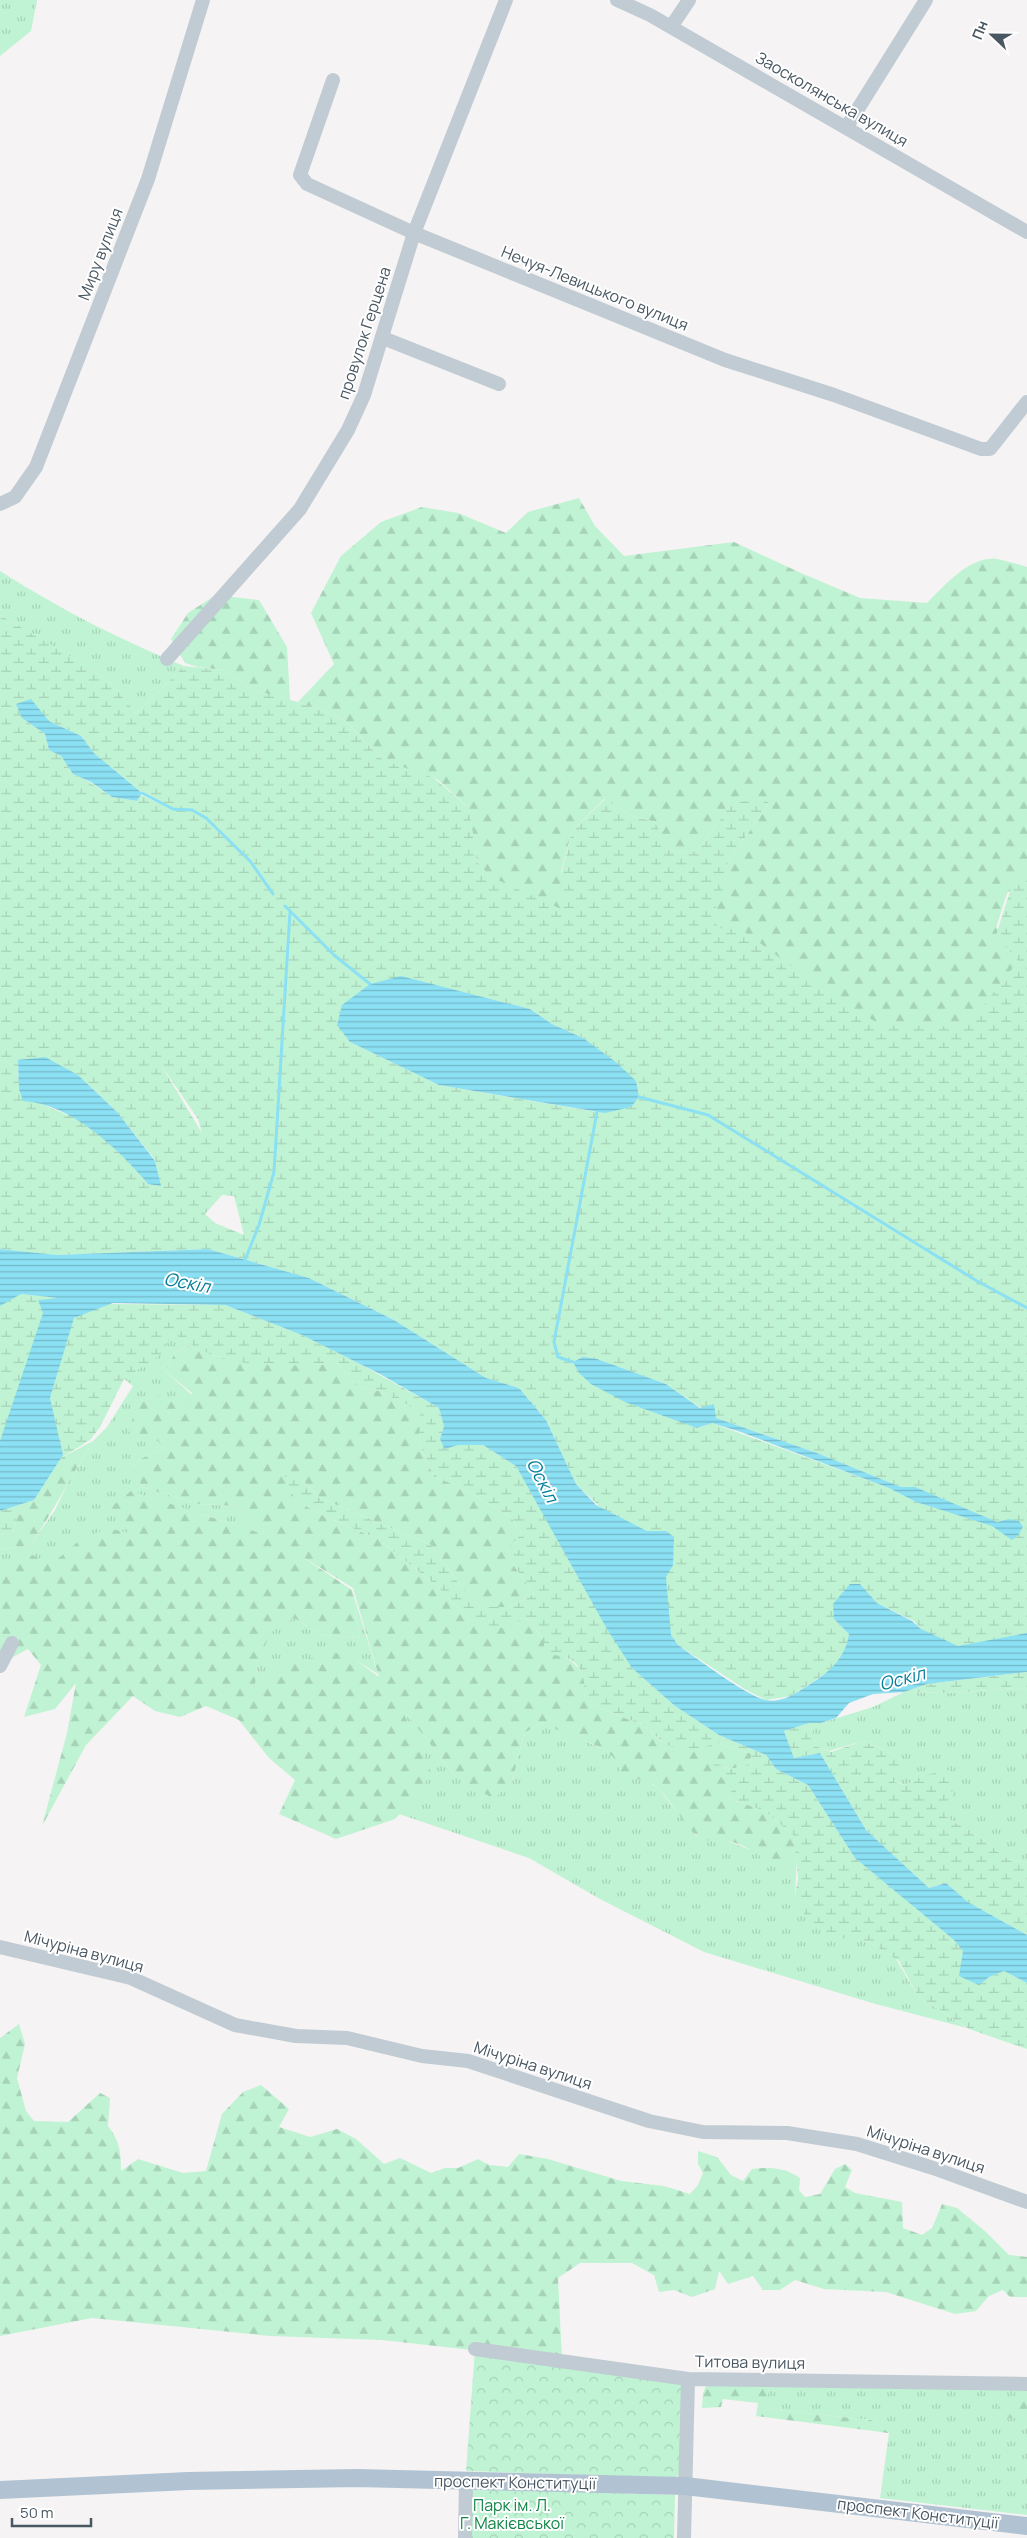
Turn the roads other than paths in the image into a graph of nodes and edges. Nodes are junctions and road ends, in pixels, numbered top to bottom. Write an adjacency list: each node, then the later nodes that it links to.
1 (203, 0): 14 (street, Миру вулиця)
2 (506, 0): 10 (street, провулок Герцена)
3 (617, 0): 6 (street, Заосколянська вулиця)
4 (689, 0): 6 (street)
5 (926, 0): 8 (street)
6 (671, 27): 8 (street, Заосколянська вулиця)
7 (334, 80): 10 (street, Нечуя-Левицького вулиця)
8 (846, 128): 9 (street, Заосколянська вулиця)
9 (1027, 232)
10 (414, 233): 11 (street, провулок Герцена); 13 (street, Нечуя-Левицького вулиця)
11 (383, 338): 12 (street); 15 (street, провулок Герцена)
12 (499, 384)
13 (1027, 402)
14 (0, 504)
15 (167, 659)
16 (12, 1643): 17 (street)
17 (0, 1666)
18 (0, 1947): 19 (street, Мічуріна вулиця)
19 (1027, 2202)
20 (475, 2349): 21 (street, Титова вулиця)
21 (688, 2378): 22 (street, Титова вулиця); 24 (street)
22 (1027, 2384)
23 (466, 2481): 24 (main road, проспект Конституції); 25 (main road, проспект Конституції); 27 (street)
24 (684, 2486): 26 (main road, проспект Конституції); 28 (street)
25 (0, 2490)
26 (1027, 2526)
27 (466, 2538)
28 (684, 2538)

